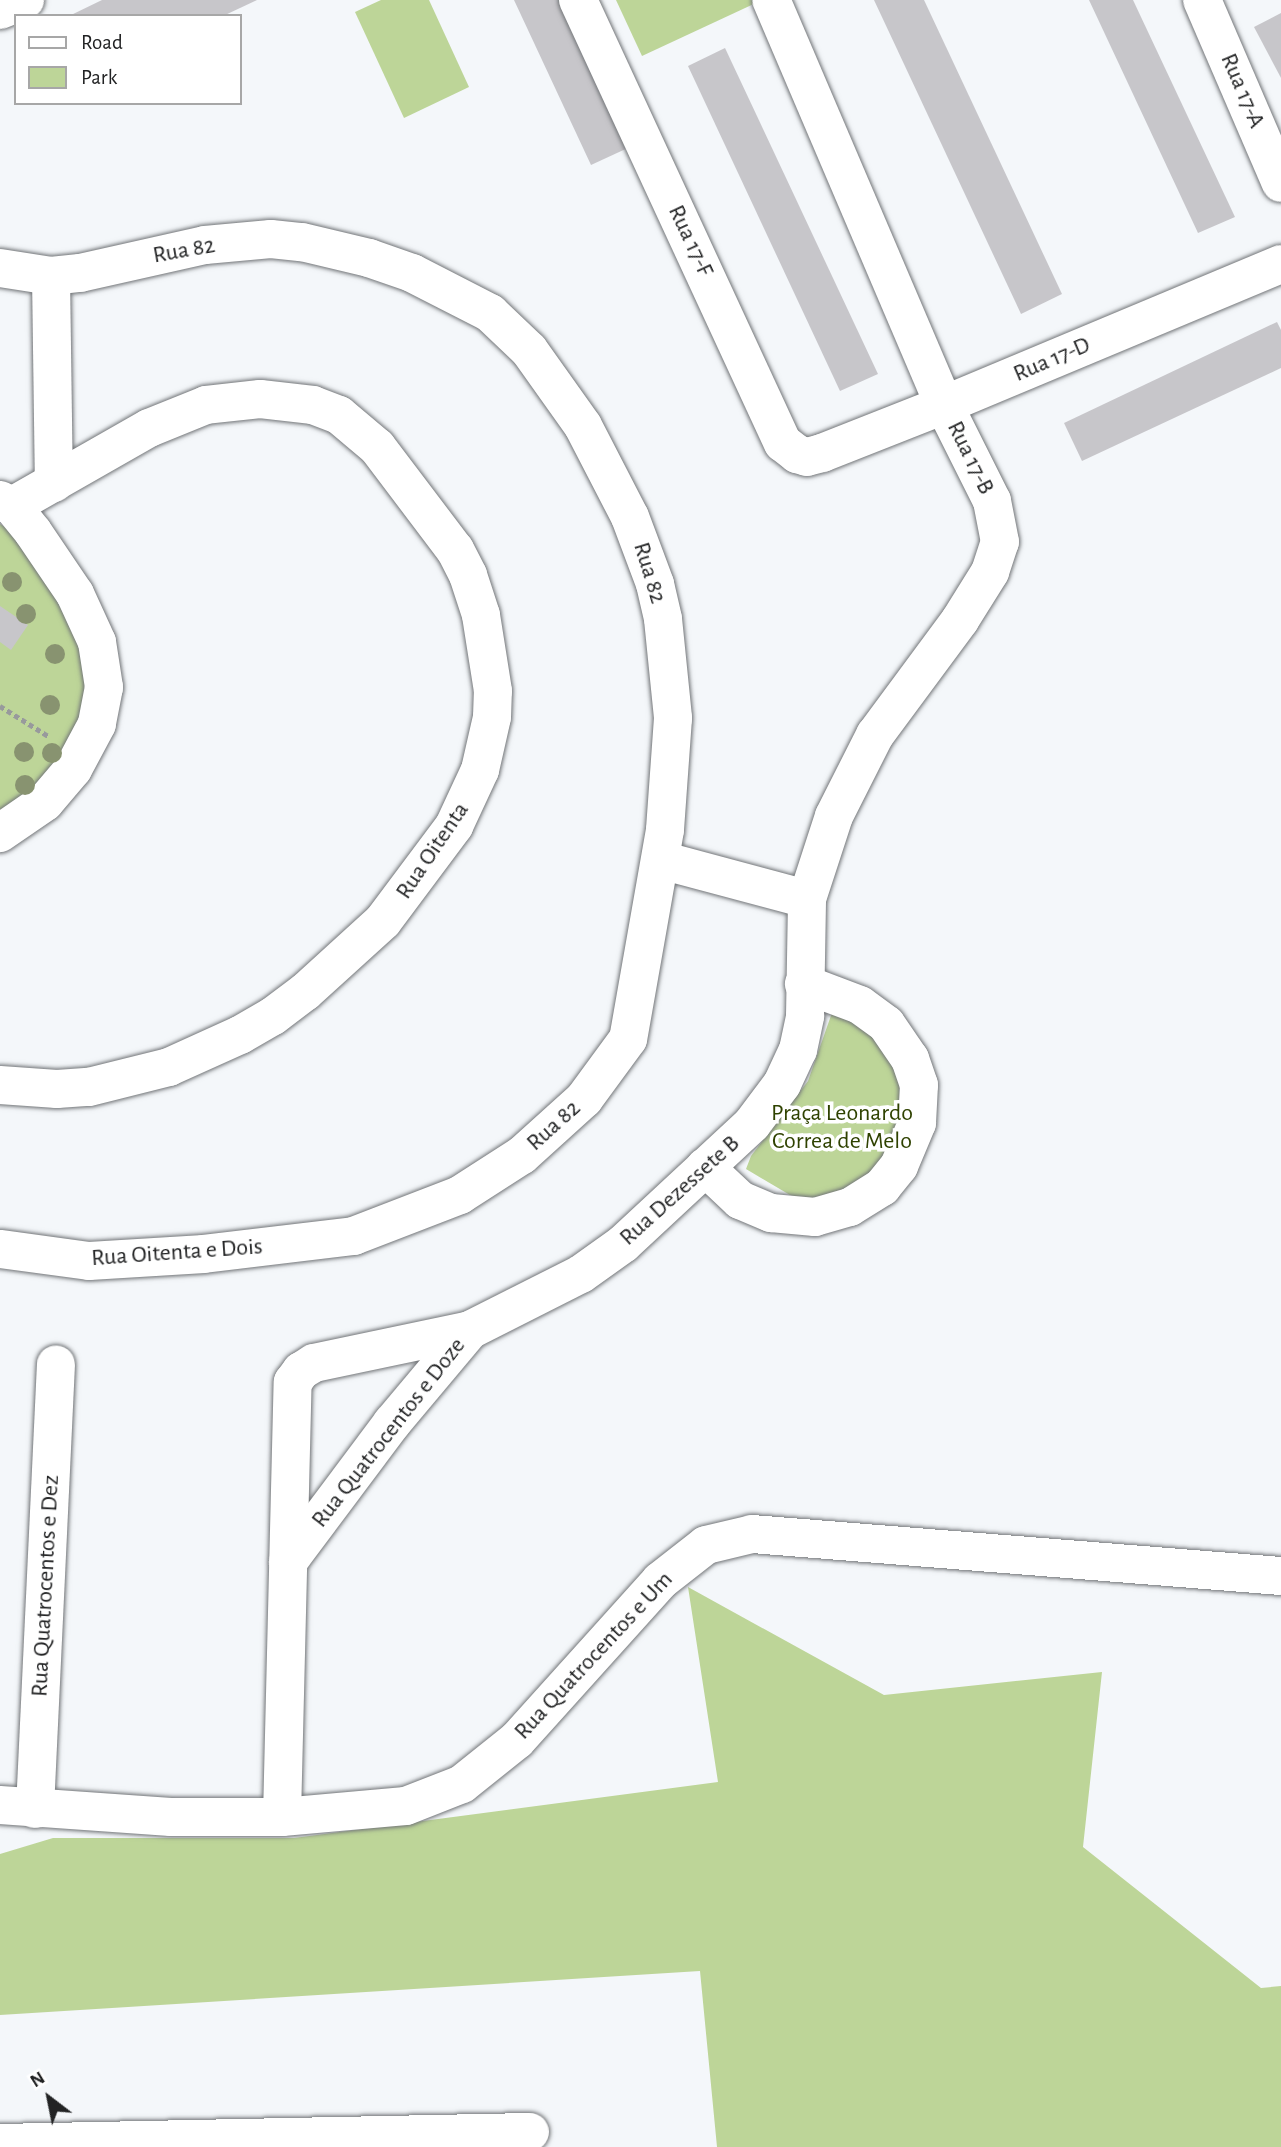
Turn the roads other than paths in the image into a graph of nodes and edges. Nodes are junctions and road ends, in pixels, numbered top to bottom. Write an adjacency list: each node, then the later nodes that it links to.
1 (24, 0): 5 (street)
2 (578, 0): 11 (street, Rua 17-F)
3 (771, 0): 10 (street, Rua 17-B)
4 (1202, 0): 6 (street, Rua 17-A)
5 (0, 10)
6 (1281, 183)
7 (1281, 264): 10 (street, Rua 17-D)
8 (0, 268): 9 (street, Rua 82)
9 (51, 276): 12 (street); 15 (street, Rua 82)
10 (944, 405): 11 (street, Rua 17-D); 16 (street, Rua 17-B)
11 (822, 453)
12 (54, 483): 13 (street, Rua Oitenta); 18 (street, Rua Oitenta)
13 (6, 503): 14 (street)
14 (0, 833)
15 (660, 860): 16 (street); 20 (street, Rua 82)
16 (807, 899): 17 (street, Rua Dezessete B)
17 (804, 984): 19 (street, Rua Dezessete B); 19 (street)
18 (0, 1085)
19 (705, 1167): 22 (street, Rua Dezessete B)
20 (354, 1236): 21 (street, Rua Oitenta e Dois)
21 (0, 1249)
22 (470, 1330): 24 (street, Rua Quatrocentos e Doze); 24 (street, Rua Quatrocentos e Doze)
23 (56, 1364): 26 (street, Rua Quatrocentos e Dez)
24 (288, 1562): 27 (street, Rua Quatrocentos e Doze)
25 (1281, 1576): 27 (street, Rua Quatrocentos e Um)
26 (18, 1807): 27 (street, Rua Quatrocentos e Um)
27 (282, 1817)
28 (530, 2132): 29 (street)
29 (0, 2143)

